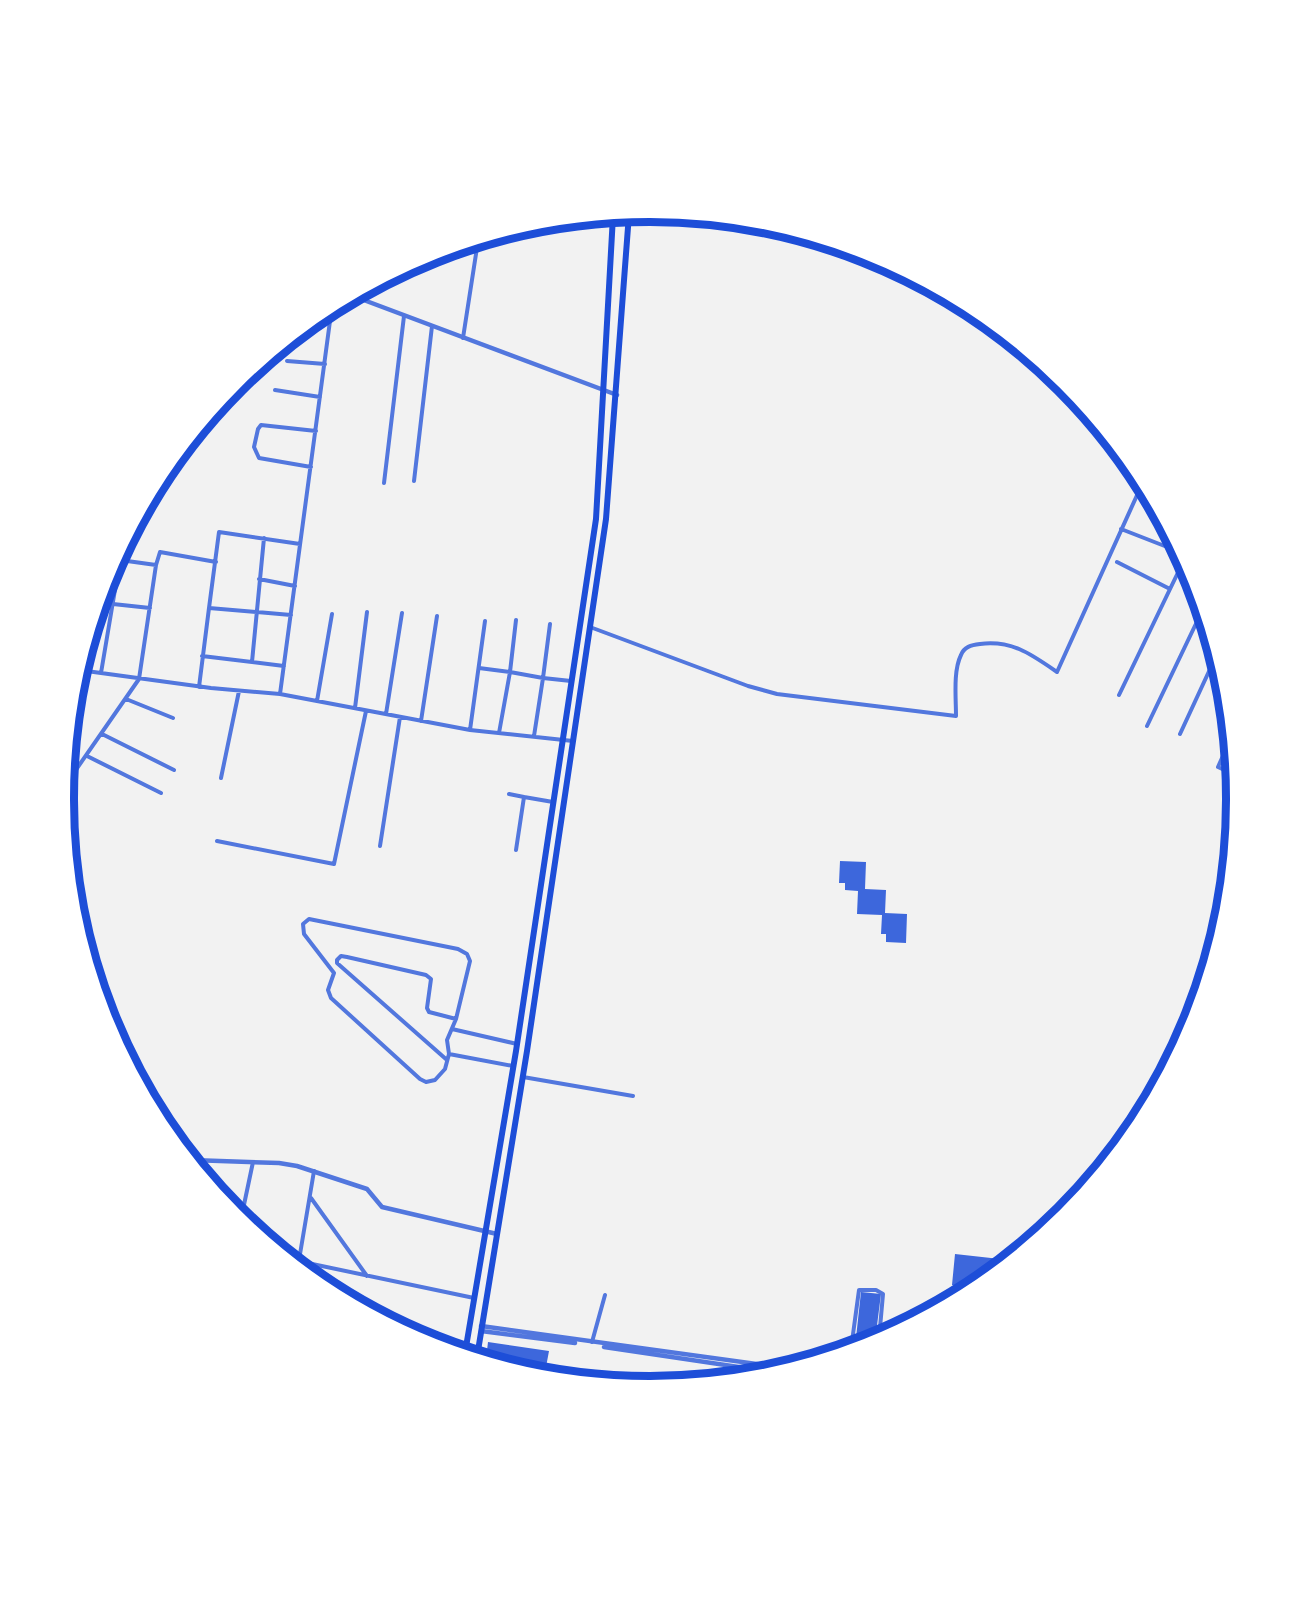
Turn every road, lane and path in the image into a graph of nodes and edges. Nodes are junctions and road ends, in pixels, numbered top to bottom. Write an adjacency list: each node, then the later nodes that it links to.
1 (628, 223): 13 (main road)
2 (613, 224): 11 (main road)
3 (477, 249): 8 (street)
4 (363, 300): 5 (street)
5 (404, 316): 7 (street); 18 (street)
6 (330, 320): 10 (street)
7 (432, 326): 8 (street); 17 (street)
8 (463, 338): 11 (street)
9 (287, 361): 10 (street)
10 (325, 364): 14 (street)
11 (605, 389): 13 (street); 57 (main road)
12 (276, 390): 14 (street)
13 (617, 395): 46 (main road)
14 (320, 397): 15 (street)
15 (315, 431): 16 (street); 16 (street)
16 (311, 467): 22 (street)
17 (414, 481)
18 (384, 483)
19 (1138, 493): 20 (street)
20 (1121, 529): 23 (street); 46 (street)
21 (264, 538): 22 (street); 25 (street); 30 (street)
22 (300, 544): 31 (street)
23 (1169, 548)
24 (125, 561): 27 (street)
25 (216, 562): 27 (street); 35 (street)
26 (1117, 562): 32 (street)
27 (156, 565): 34 (street)
28 (1179, 570): 32 (street)
29 (117, 578): 33 (street)
30 (259, 579): 31 (street); 36 (street)
31 (295, 586): 40 (street)
32 (1170, 589): 61 (street)
33 (113, 604): 34 (street); 54 (street)
34 (150, 608): 56 (street)
35 (209, 608): 36 (street); 47 (street)
36 (256, 612): 40 (street); 48 (street)
37 (367, 612): 64 (street)
38 (402, 613): 66 (street)
39 (332, 614): 63 (street)
40 (291, 615): 49 (street)
41 (437, 616): 69 (street)
42 (516, 620): 53 (street)
43 (1198, 620): 70 (street)
44 (486, 621): 51 (street)
45 (550, 624): 55 (street)
46 (590, 627): 77 (main road)
47 (202, 656): 48 (street); 58 (street)
48 (252, 662): 49 (street)
49 (284, 666): 60 (street)
50 (1210, 666): 74 (street)
51 (479, 668): 53 (street); 71 (street)
52 (88, 671): 54 (street)
53 (510, 672): 55 (street); 72 (street)
54 (101, 673): 56 (street)
55 (543, 678): 57 (street); 75 (street)
56 (139, 679): 58 (street); 62 (street)
57 (571, 681): 76 (main road)
58 (199, 687): 59 (street)
59 (239, 691): 60 (street); 83 (street)
60 (280, 694): 63 (street)
61 (1119, 695)
62 (126, 699): 68 (street); 73 (street)
63 (317, 701): 64 (street)
64 (355, 708): 65 (street)
65 (366, 711): 66 (street); 88 (street)
66 (386, 714): 67 (street)
67 (400, 717): 69 (street); 89 (street)
68 (173, 718)
69 (421, 721): 71 (street)
70 (1147, 726)
71 (470, 730): 72 (street)
72 (500, 733): 75 (street)
73 (102, 734): 79 (street); 80 (street)
74 (1179, 734)
75 (534, 736): 76 (street)
76 (563, 739): 77 (street); 87 (main road)
77 (573, 741): 97 (main road)
78 (1224, 753): 81 (street)
79 (87, 756): 82 (street); 84 (street)
80 (174, 770)
81 (1225, 770)
82 (75, 773)
83 (221, 778)
84 (161, 793)
85 (508, 794): 86 (street)
86 (524, 797): 87 (street); 90 (street)
87 (553, 801): 93 (main road)
88 (217, 841)
89 (380, 846)
90 (516, 850)
91 (456, 1019): 92 (street); 95 (street); 95 (street)
92 (452, 1029): 93 (street); 94 (street)
93 (517, 1044): 96 (main road)
94 (449, 1054): 95 (street); 96 (street)
95 (447, 1060)
96 (514, 1066): 104 (main road)
97 (523, 1077): 98 (street); 105 (main road)
98 (633, 1096)
99 (202, 1160): 100 (street)
100 (254, 1162): 101 (street); 103 (street)
101 (314, 1171): 102 (street); 104 (street)
102 (311, 1198): 106 (street); 108 (street)
103 (243, 1208)
104 (487, 1232): 105 (street); 110 (main road)
105 (496, 1234): 112 (main road)
106 (300, 1256)
107 (315, 1267): 108 (street)
108 (368, 1277): 110 (street)
109 (605, 1295): 115 (street)
110 (474, 1298): 111 (main road)
111 (470, 1326): 112 (street); 116 (main road)
112 (481, 1328): 115 (street); 117 (main road); 118 (street)
113 (880, 1328): 114 (street)
114 (852, 1339)
115 (592, 1343): 118 (street)
116 (466, 1345)
117 (478, 1349)
118 (630, 1349): 119 (street)
119 (713, 1362): 120 (street); 121 (street)
120 (754, 1365)
121 (745, 1367)

